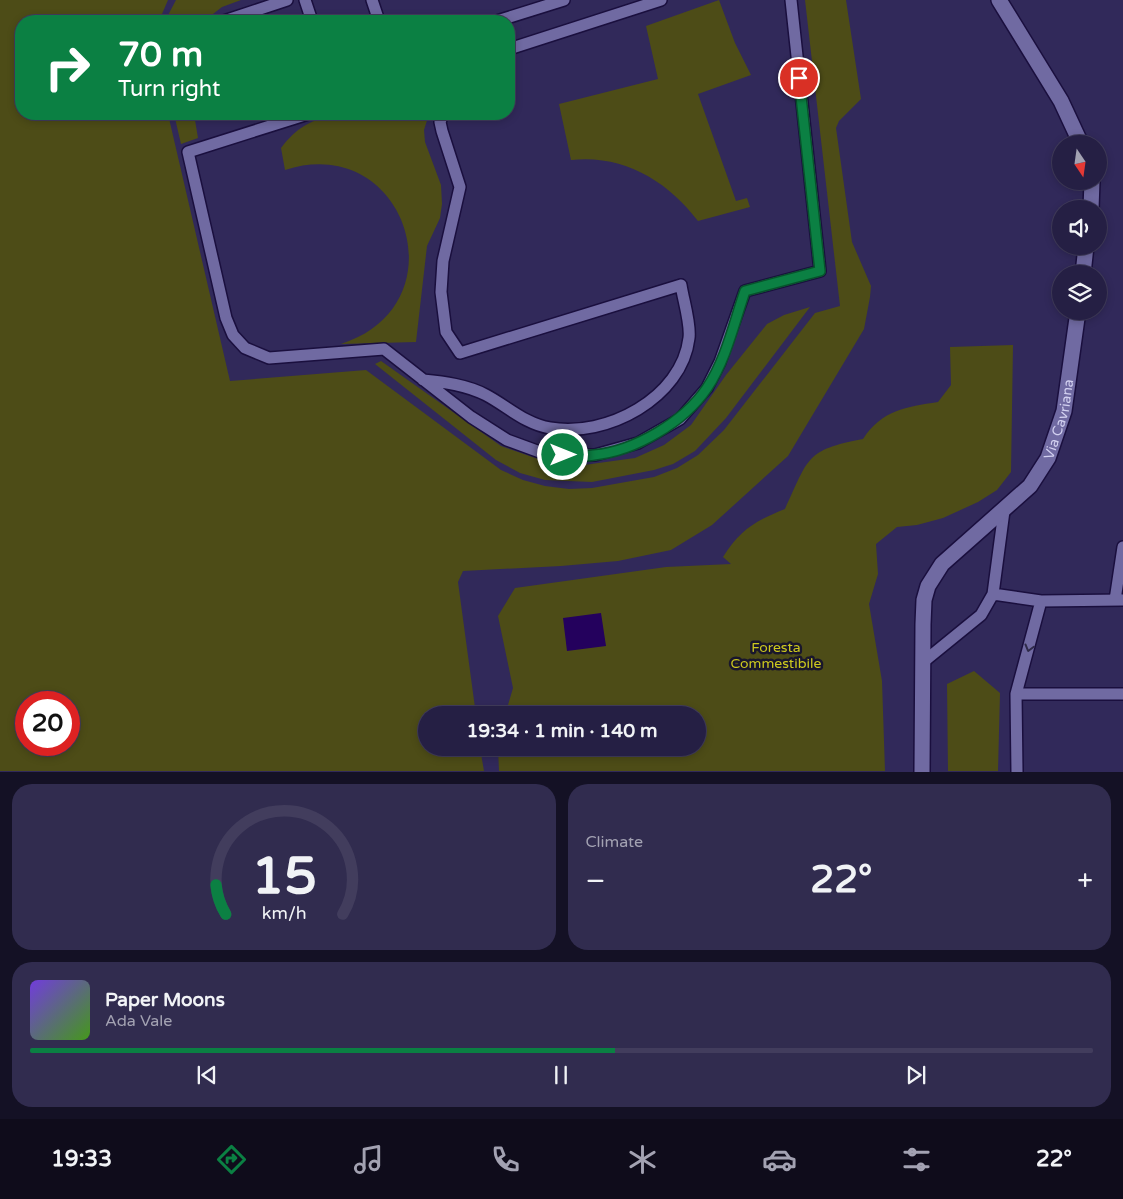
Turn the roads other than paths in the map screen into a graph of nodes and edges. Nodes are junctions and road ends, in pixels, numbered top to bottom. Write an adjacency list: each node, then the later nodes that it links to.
1 (287, 0): 8 (lane)
2 (305, 0): 9 (lane)
3 (372, 0): 10 (lane)
4 (564, 0): 11 (lane)
5 (661, 0): 12 (lane)
6 (791, 0): 17 (lane)
7 (999, 0): 15 (street)
8 (242, 15)
9 (310, 15)
10 (377, 15)
11 (515, 16)
12 (515, 47)
13 (289, 120): 17 (lane)
14 (441, 120): 17 (lane)
15 (1077, 135)
16 (1077, 320): 18 (street, Via Cavriana)
17 (423, 380)
18 (1004, 511): 20 (lane); 23 (street, Via Cavriana)
19 (1123, 547): 21 (lane)
20 (993, 594): 22 (lane); 23 (lane)
21 (1119, 600): 22 (lane)
22 (1041, 601): 24 (lane, one-way to 24)
23 (922, 664): 26 (street, Via Cavriana)
24 (1016, 694): 25 (lane); 27 (lane)
25 (1123, 694)
26 (922, 772)
27 (1016, 772)

